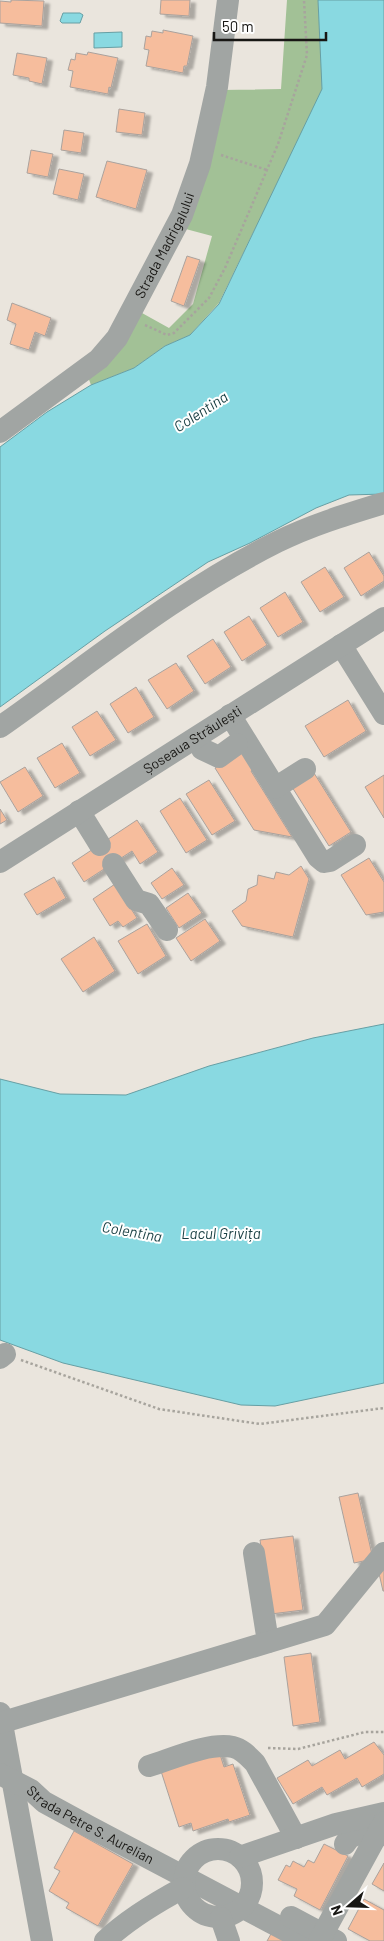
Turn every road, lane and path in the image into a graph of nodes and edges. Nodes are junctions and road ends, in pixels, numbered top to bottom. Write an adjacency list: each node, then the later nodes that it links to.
1 (228, 0): 3 (street, Strada Madrigalului)
2 (304, 0): 4 (path)
3 (203, 149): 4 (path); 5 (street, Strada Madrigalului)
4 (267, 170): 5 (path)
5 (128, 318): 6 (street, Strada Madrigalului)
6 (0, 432)
7 (384, 503): 12 (street)
8 (384, 618): 9 (street, Șoseaua Străulești)
9 (341, 645): 10 (street); 11 (street, Șoseaua Străulești)
10 (384, 714)
11 (230, 715): 16 (street); 17 (street, Șoseaua Străulești)
12 (0, 727)
13 (237, 744): 14 (street)
14 (202, 749)
15 (305, 769): 16 (street)
16 (275, 788): 19 (street)
17 (79, 811): 18 (street); 20 (street, Șoseaua Străulești)
18 (100, 845)
19 (355, 845)
20 (0, 862)
21 (113, 864): 22 (street)
22 (167, 930)
23 (3, 1356): 24 (path)
24 (384, 1408)
25 (254, 1553): 27 (street)
26 (384, 1554): 27 (street)
27 (268, 1642): 28 (street)
28 (0, 1719): 32 (street)
29 (384, 1732): 30 (path)
30 (261, 1748)
31 (149, 1766): 35 (street)
32 (15, 1782): 38 (street, Strada Petre S. Aurelian); 42 (street, Strada Petre S. Aurelian)
33 (384, 1813): 35 (street)
34 (380, 1830): 36 (street); 41 (street, Strada Petre S. Aurelian)
35 (296, 1838): 37 (street)
36 (345, 1844)
37 (240, 1857): 38 (street); 39 (street)
38 (185, 1876): 39 (street, Strada Petre S. Aurelian); 40 (street); 43 (street)
39 (246, 1901): 40 (street); 41 (street, Strada Petre S. Aurelian)
40 (221, 1918): 44 (street)
41 (321, 1939)
42 (42, 1941)
43 (105, 1941)
44 (229, 1941)

